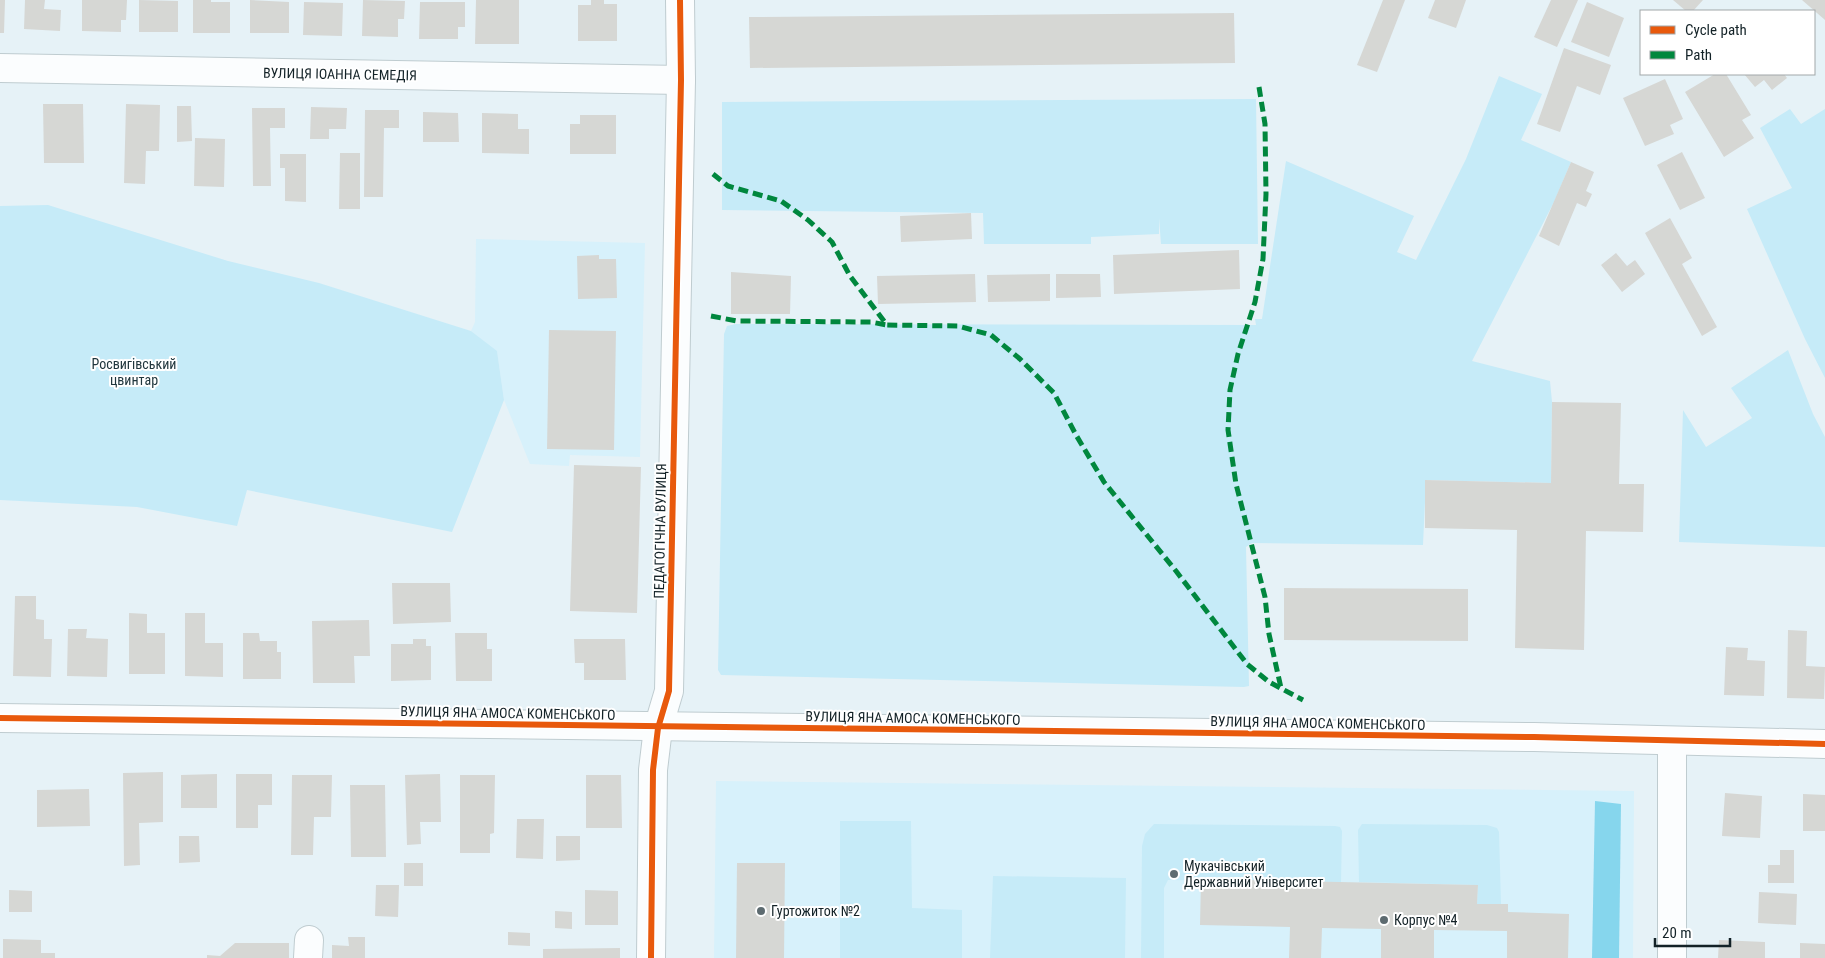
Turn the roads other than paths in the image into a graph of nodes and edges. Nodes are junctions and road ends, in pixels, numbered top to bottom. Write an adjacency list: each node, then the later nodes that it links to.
1 (680, 0): 3 (street, ПЕДАГОГІЧНА ВУЛИЦЯ)
2 (0, 68): 3 (street, ВУЛИЦЯ ІОАННА СЕМЕДІЯ)
3 (681, 91): 5 (street, ПЕДАГОГІЧНА ВУЛИЦЯ)
4 (0, 718): 5 (street, ВУЛИЦЯ ЯНА АМОСА КОМЕНСЬКОГО)
5 (658, 728): 6 (street, ВУЛИЦЯ ЯНА АМОСА КОМЕНСЬКОГО); 8 (street, ПЕДАГОГІЧНА ВУЛИЦЯ)
6 (1672, 741): 7 (street, ВУЛИЦЯ ЯНА АМОСА КОМЕНСЬКОГО); 9 (street)
7 (1825, 744)
8 (650, 958)
9 (1672, 958)

